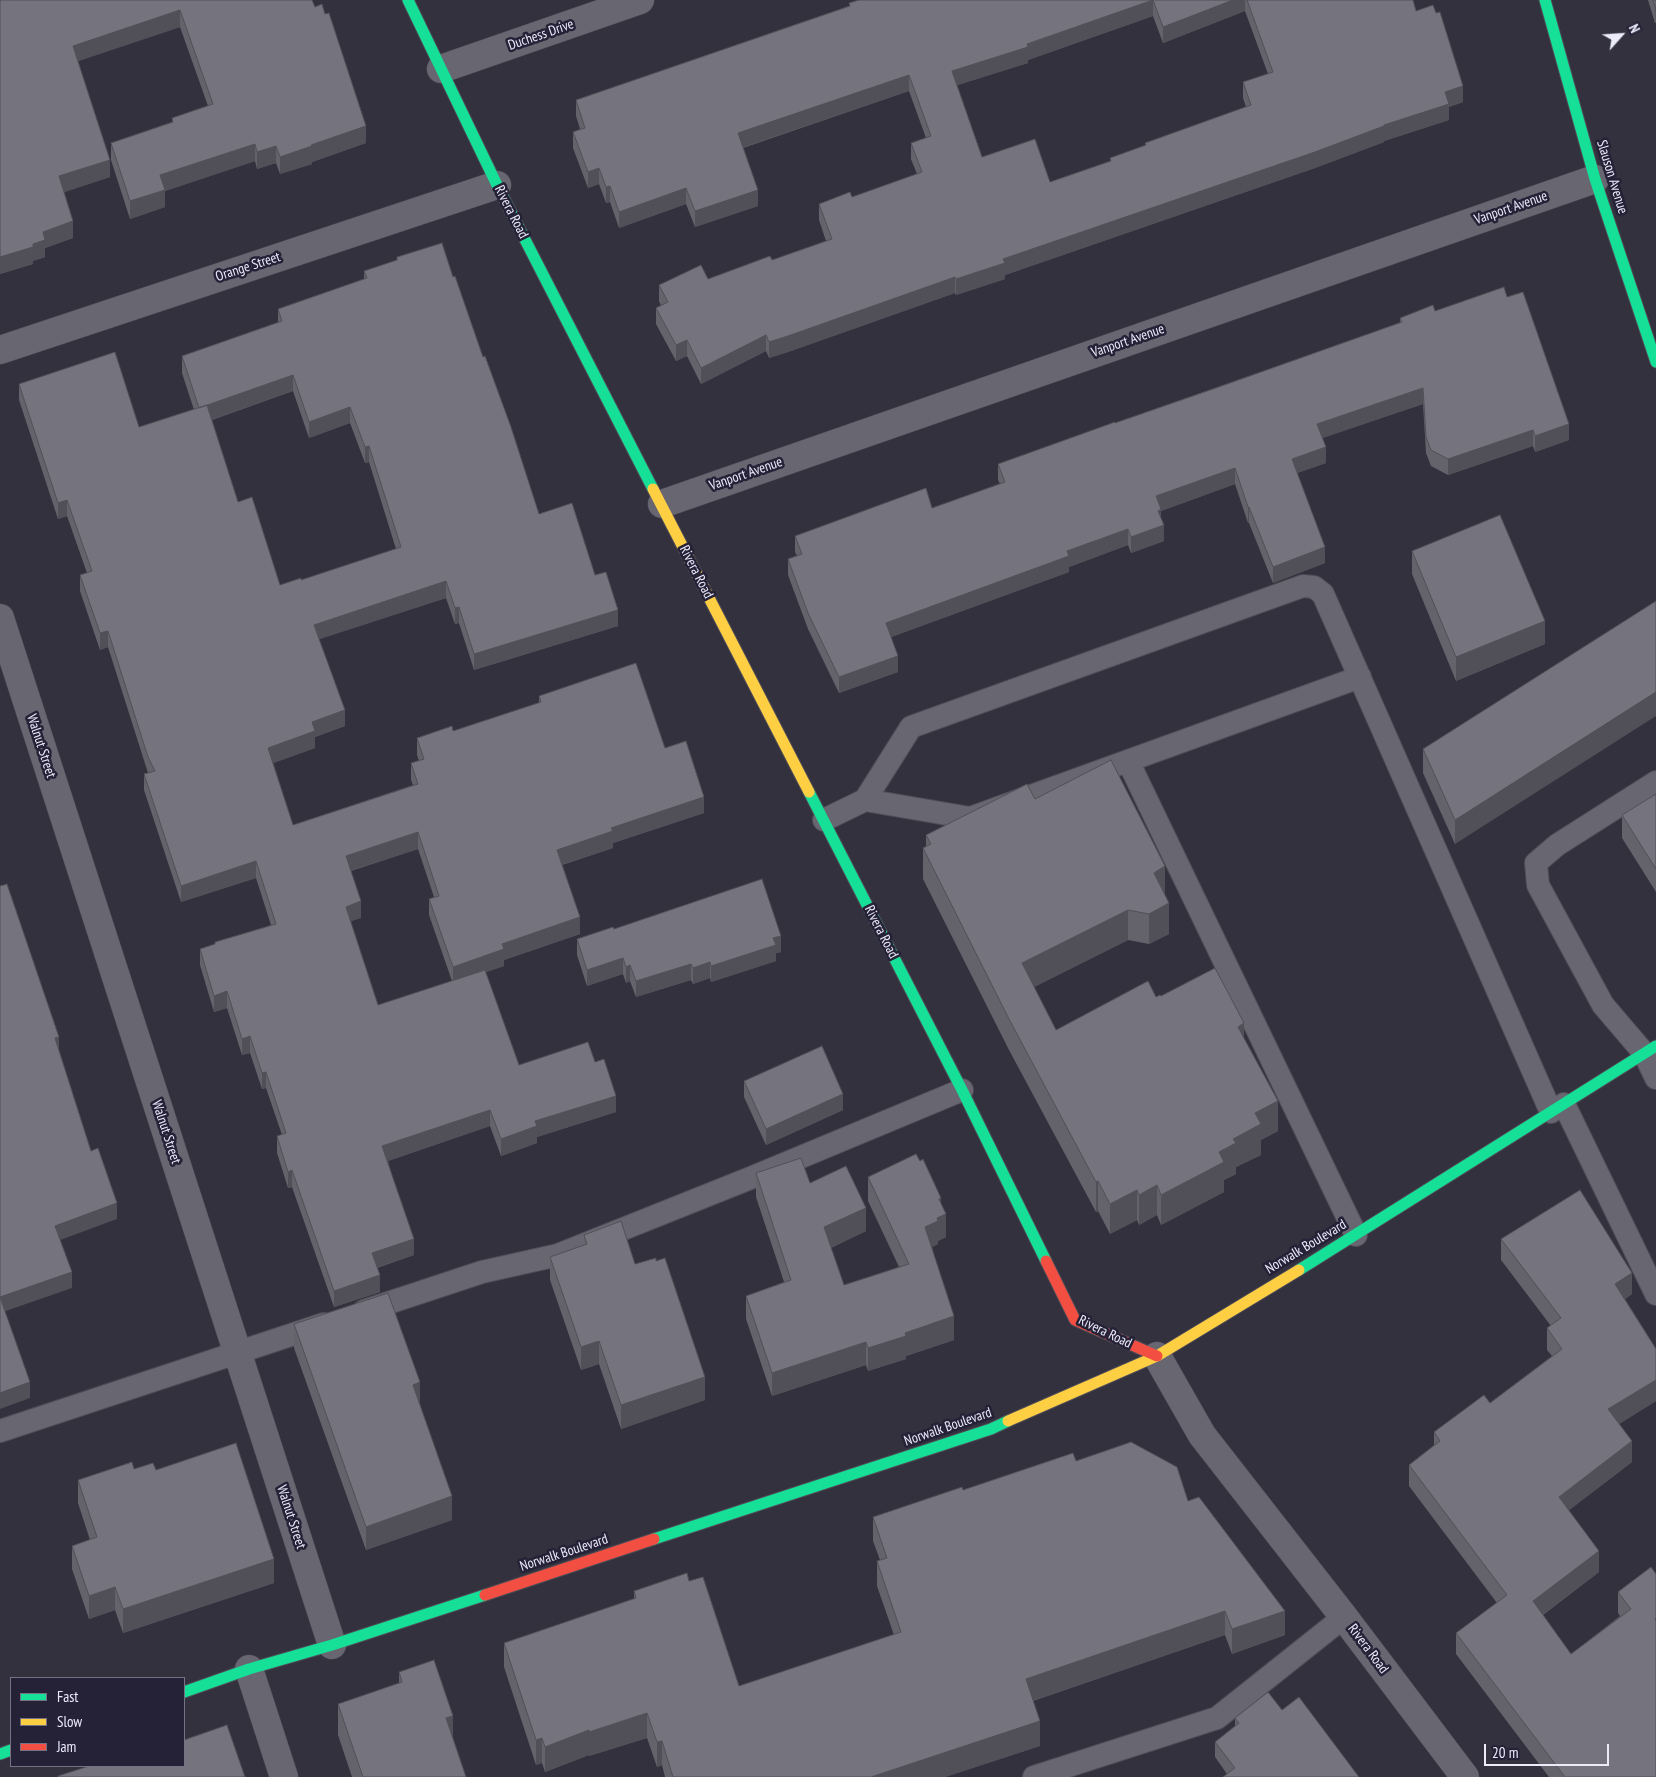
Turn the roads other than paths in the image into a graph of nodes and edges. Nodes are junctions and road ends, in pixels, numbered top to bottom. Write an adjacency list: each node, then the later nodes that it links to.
1 (408, 0): 4 (main road, Rivera Road)
2 (640, 0): 4 (street, Duchess Drive)
3 (1545, 0): 5 (main road, Slauson Avenue)
4 (441, 69): 6 (main road, Rivera Road)
5 (1595, 179): 8 (main road, Slauson Avenue); 9 (street, Vanport Avenue)
6 (497, 185): 7 (street, Orange Street); 9 (main road, Rivera Road)
7 (0, 350)
8 (1656, 362)
9 (662, 504): 15 (main road, Rivera Road)
10 (0, 618): 22 (street, Walnut Street)
11 (1360, 676): 12 (lane); 14 (lane); 19 (lane)
12 (1128, 761): 14 (lane); 20 (lane)
13 (1656, 782): 16 (lane)
14 (865, 800): 15 (lane)
15 (824, 820): 18 (main road, Rivera Road)
16 (1650, 1049): 17 (lane); 19 (main road, Norwalk Boulevard)
17 (1656, 1078)
18 (962, 1090): 22 (lane); 23 (main road, Rivera Road)
19 (1558, 1108): 20 (main road, Norwalk Boulevard); 21 (lane)
20 (1356, 1235): 23 (main road, Norwalk Boulevard)
21 (1656, 1294)
22 (238, 1352): 24 (lane); 26 (street, Walnut Street)
23 (1156, 1356): 25 (street, Rivera Road); 26 (main road, Norwalk Boulevard)
24 (0, 1431)
25 (1344, 1617): 30 (lane); 31 (street, Rivera Road)
26 (332, 1645): 27 (main road, Norwalk Boulevard)
27 (249, 1670): 28 (main road, Norwalk Boulevard); 29 (street)
28 (185, 1692)
29 (284, 1777)
30 (1034, 1777)
31 (1465, 1777)

